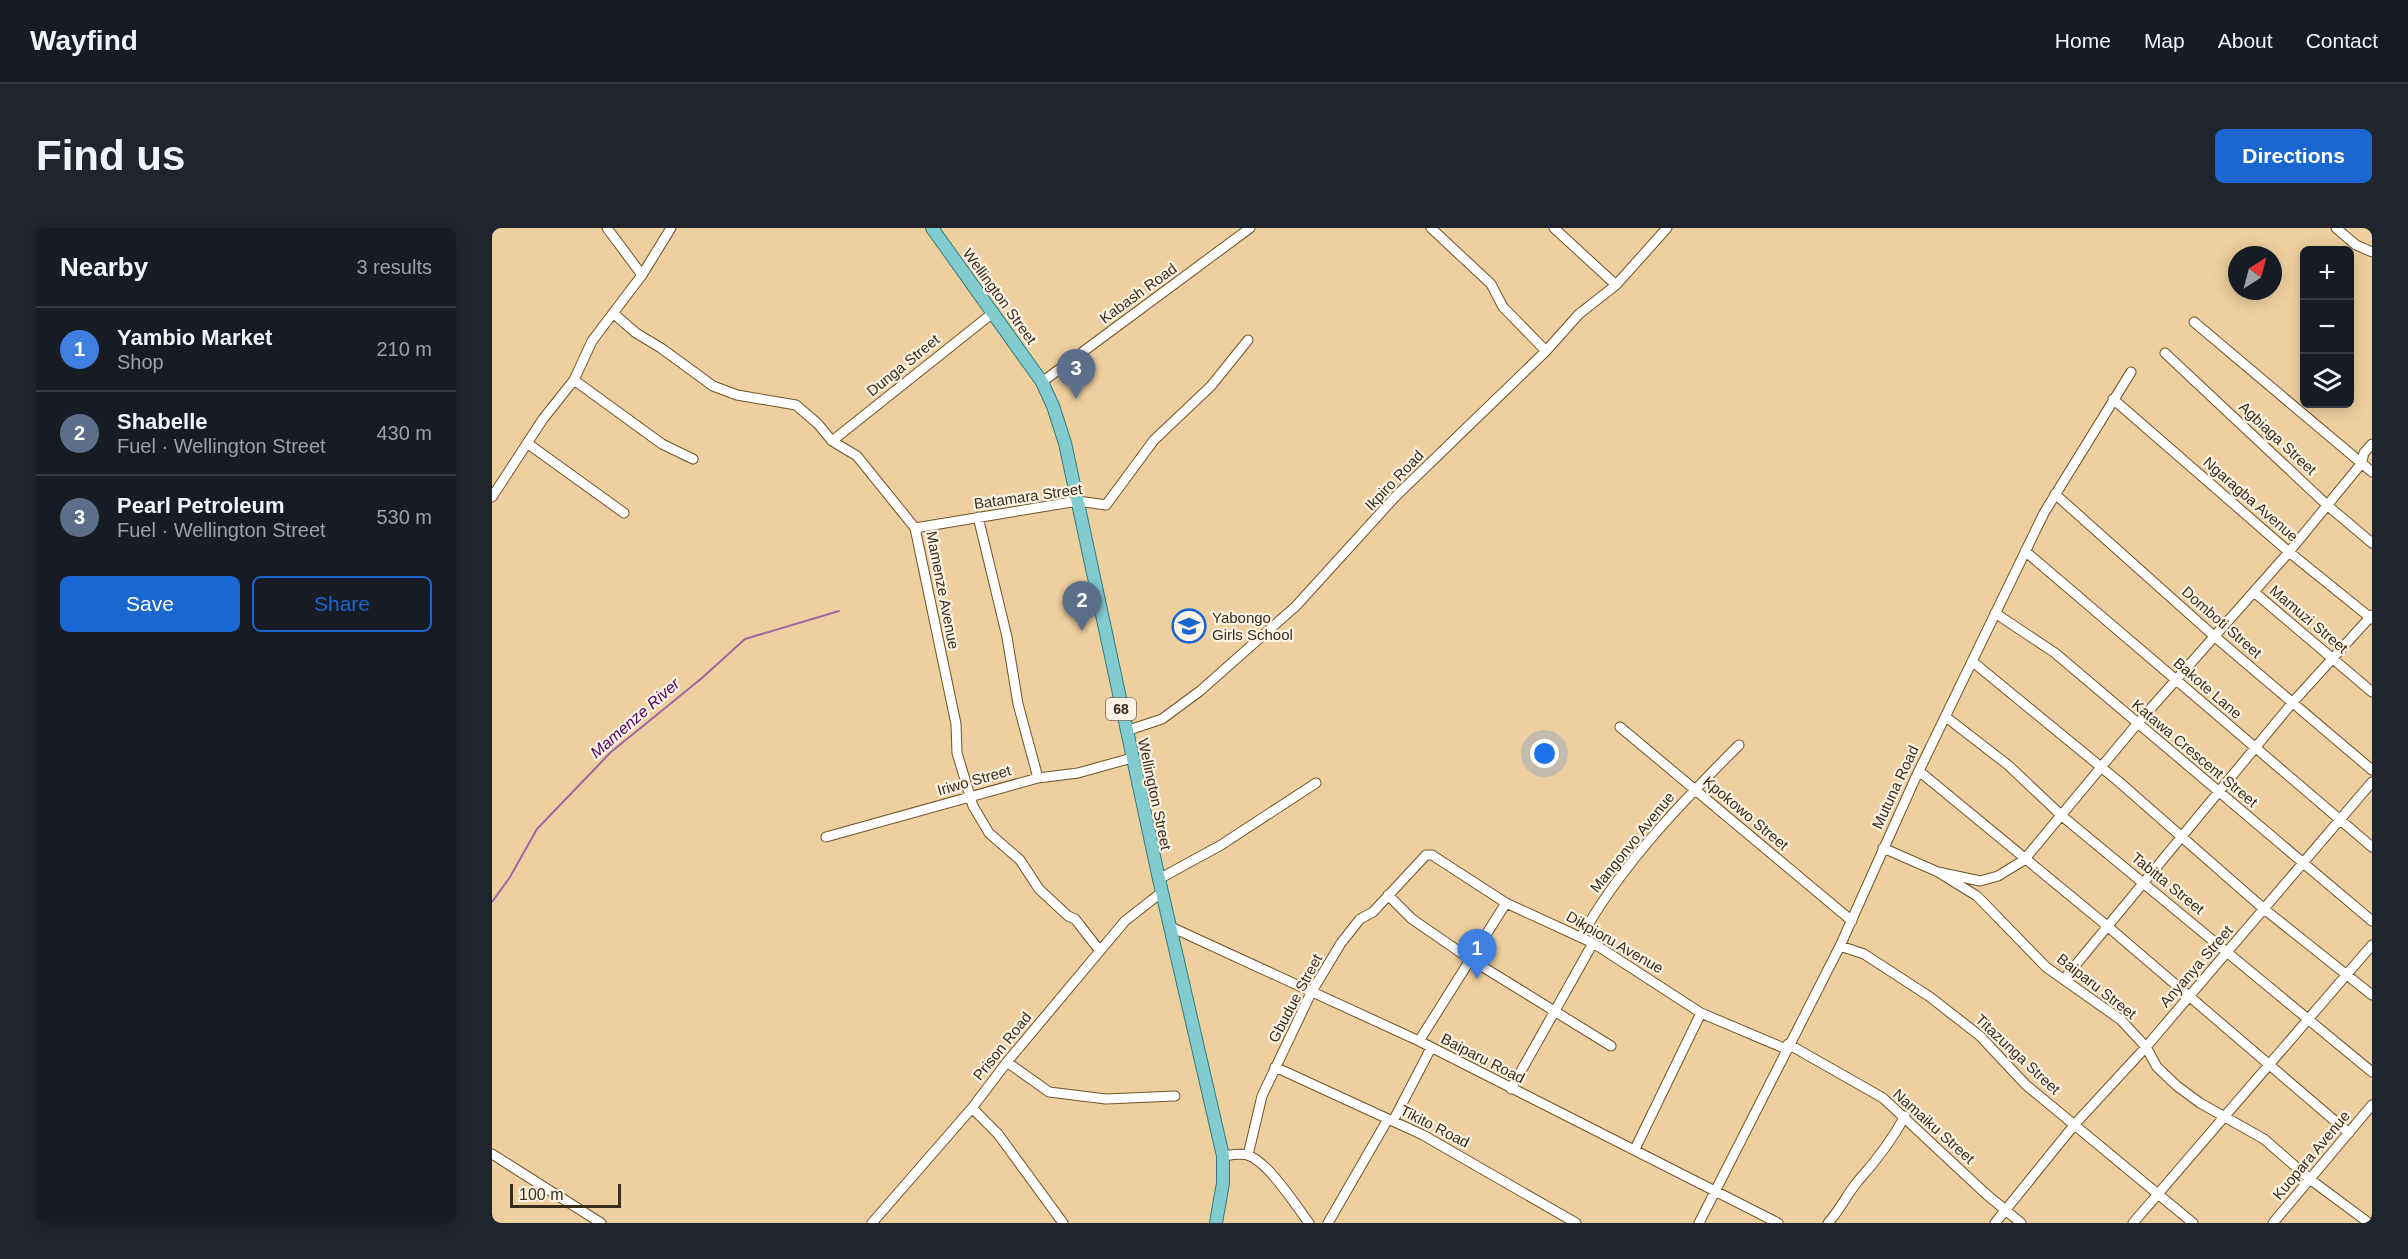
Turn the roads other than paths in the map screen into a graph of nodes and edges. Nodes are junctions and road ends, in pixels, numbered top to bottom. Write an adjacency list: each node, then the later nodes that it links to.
1 (607, 228): 10 (street)
2 (671, 228): 10 (street)
3 (932, 228): 12 (main road, Wellington Street / 68)
4 (1250, 228): 20 (street, Kabash Road)
5 (1431, 228): 16 (street)
6 (1554, 228): 11 (street)
7 (1667, 228): 11 (street, Ikpiro Road)
8 (2337, 228): 9 (street)
9 (2372, 252)
10 (642, 275): 13 (street)
11 (1616, 285): 16 (street, Ikpiro Road)
12 (994, 312): 20 (main road, Wellington Street / 68); 22 (street, Dunga Street)
13 (613, 313): 19 (street); 22 (street, Mamenze Avenue)
14 (2194, 322): 26 (street)
15 (1248, 340): 30 (street, Batamara Street)
16 (1546, 351): 50 (street, Ikpiro Road)
17 (2165, 353): 31 (street, Agbiaga Street)
18 (2131, 372): 21 (street, Mutuna Road)
19 (574, 380): 23 (street); 25 (street)
20 (1042, 382): 30 (main road, Wellington Street / 68)
21 (2113, 399): 28 (street, Mutuna Road); 37 (street, Ngaragba Avenue)
22 (832, 441): 34 (street, Mamenze Avenue)
23 (527, 443): 29 (street); 32 (street)
24 (2372, 444): 26 (street)
25 (693, 459)
26 (2361, 464): 27 (street); 31 (street)
27 (2372, 472)
28 (2055, 494): 36 (street, Mutuna Road); 41 (street, Domboti Street)
29 (492, 497)
30 (1078, 501): 33 (street, Batamara Street); 50 (main road, Wellington Street / 68)
31 (2327, 506): 35 (street, Agbiaga Street); 37 (street)
32 (624, 513)
33 (978, 517): 34 (street, Batamara Street); 57 (street)
34 (915, 528): 62 (street, Mamenze Avenue)
35 (2372, 543)
36 (2025, 551): 39 (street, Mutuna Road); 44 (street, Bakote Lane)
37 (2289, 552): 38 (street); 40 (street, Ngaragba Avenue)
38 (2254, 591): 41 (street); 42 (street, Mamuzi Street)
39 (1995, 613): 43 (street, Mutuna Road); 48 (street, Katawa Crescent Street)
40 (2371, 617): 42 (street)
41 (2214, 636): 44 (street); 46 (street, Domboti Street)
42 (2333, 658): 45 (street, Mamuzi Street); 46 (street)
43 (1973, 662): 47 (street, Mutuna Road); 54 (street)
44 (2175, 680): 48 (street); 52 (street, Bakote Lane)
45 (2372, 692)
46 (2293, 702): 52 (street); 55 (street, Domboti Street)
47 (1946, 717): 56 (street, Mutuna Road); 63 (street, Tabitta Street)
48 (2137, 724): 54 (street); 61 (street, Katawa Crescent Street)
49 (1620, 727): 60 (street, Kpokowo Street)
50 (1126, 731): 53 (main road, Wellington Street / 68)
51 (1738, 745): 60 (street, Mangonvo Avenue)
52 (2254, 748): 61 (street); 64 (street, Bakote Lane)
53 (1132, 759): 57 (street, Iriwo Street); 73 (main road, Wellington Street / 68)
54 (2102, 767): 63 (street); 65 (street)
55 (2372, 770)
56 (1918, 771): 68 (street, Mutuna Road); 70 (street)
57 (1038, 778): 62 (street, Iriwo Street)
58 (2372, 782): 64 (street, Anyanya Street)
59 (1316, 783): 73 (street)
60 (1694, 789): 79 (street, Kpokowo Street); 83 (street, Mangonvo Avenue)
61 (2218, 792): 65 (street); 71 (street, Katawa Crescent Street)
62 (970, 796): 66 (street, Iriwo Street); 87 (street, Mamenze Avenue)
63 (2062, 816): 70 (street); 74 (street, Tabitta Street)
64 (2338, 819): 67 (street, Bakote Lane); 71 (street, Anyanya Street)
65 (2181, 836): 74 (street); 78 (street)
66 (826, 837)
67 (2372, 847)
68 (1883, 848): 72 (street, Baiparu Street); 79 (street, Mutuna Road)
69 (1432, 855): 76 (street, Gbudue Street); 77 (street, Dikpioru Avenue)
70 (2024, 860): 72 (street); 81 (street)
71 (2302, 862): 78 (street, Anyanya Street); 80 (street, Katawa Crescent Street)
72 (1938, 872): 91 (street, Baiparu Street)
73 (1159, 879): 75 (main road, Wellington Street / 68)
74 (2142, 882): 81 (street); 88 (street, Tabitta Street)
75 (1162, 892): 82 (main road, Wellington Street / 68); 87 (street, Prison Road)
76 (1388, 895): 89 (street); 92 (street, Gbudue Street)
77 (1506, 903): 83 (street, Dikpioru Avenue); 89 (street)
78 (2264, 909): 88 (street, Anyanya Street); 90 (street)
79 (1852, 921): 86 (street, Mutuna Road)
80 (2372, 921)
81 (2106, 925): 91 (street); 94 (street)
82 (1171, 927): 92 (street, Baiparu Road); 118 (main road, Wellington Street / 68)
83 (1581, 937): 84 (street, Dikpioru Avenue)
84 (1593, 943): 95 (street, Dikpioru Avenue); 96 (street)
85 (2372, 945): 90 (street)
86 (1840, 946): 100 (street, Mutuna Road); 114 (street, Titazunga Street)
87 (1100, 951): 103 (street, Prison Road)
88 (2228, 951): 94 (street, Anyanya Street); 97 (street, Tabitta Street)
89 (1470, 959): 96 (street); 98 (street)
90 (2347, 975): 93 (street); 97 (street)
91 (2064, 979): 101 (street, Baiparu Street)
92 (1311, 993): 98 (street, Baiparu Road); 105 (street, Gbudue Street)
93 (2372, 995)
94 (2189, 996): 101 (street, Anyanya Street); 104 (street)
95 (1701, 1012): 100 (street, Dikpioru Avenue); 116 (street)
96 (1554, 1014): 99 (street); 107 (street)
97 (2308, 1018): 104 (street); 106 (street, Tabitta Street)
98 (1419, 1041): 102 (street, Baiparu Road)
99 (1611, 1046)
100 (1787, 1047): 111 (street, Namaiku Street); 121 (street, Mutuna Road)
101 (2146, 1047): 112 (street, Baiparu Street); 114 (street, Anyanya Street)
102 (1431, 1048): 107 (street, Baiparu Road); 113 (street)
103 (1007, 1062): 108 (street); 110 (street, Prison Road)
104 (2269, 1064): 112 (street); 115 (street)
105 (1275, 1067): 113 (street, Tikito Road); 119 (street, Gbudue Street)
106 (2372, 1072)
107 (1511, 1089): 116 (street, Baiparu Road)
108 (1175, 1096)
109 (2372, 1105): 115 (street, Kuopara Avenue)
110 (972, 1108): 125 (street, Prison Road); 126 (street)
111 (1905, 1116): 123 (street, Namaiku Street); 133 (street)
112 (2225, 1116): 120 (street, Baiparu Street); 122 (street)
113 (1390, 1120): 129 (street); 130 (street, Tikito Road)
114 (2075, 1124): 122 (street, Titazunga Street); 123 (street, Anyanya Street)
115 (2349, 1134): 120 (street, Kuopara Avenue)
116 (1635, 1149): 121 (street, Baiparu Road)
117 (492, 1154): 124 (street)
118 (1223, 1155): 119 (street); 127 (main road, Wellington Street / 68)
119 (1248, 1155): 128 (street)
120 (2311, 1180): 138 (street, Kuopara Avenue); 139 (street, Baiparu Street)
121 (1714, 1189): 131 (street, Mutuna Road); 132 (street, Baiparu Road)
122 (2158, 1194): 136 (street); 137 (street, Titazunga Street)
123 (2005, 1210): 134 (street, Anyanya Street); 135 (street, Namaiku Street)
124 (601, 1223)
125 (872, 1223)
126 (1063, 1223)
127 (1216, 1223)
128 (1309, 1223)
129 (1328, 1223)
130 (1575, 1223)
131 (1699, 1223)
132 (1778, 1223)
133 (1828, 1223)
134 (1995, 1223)
135 (2021, 1223)
136 (2133, 1223)
137 (2193, 1223)
138 (2273, 1223)
139 (2369, 1223)

